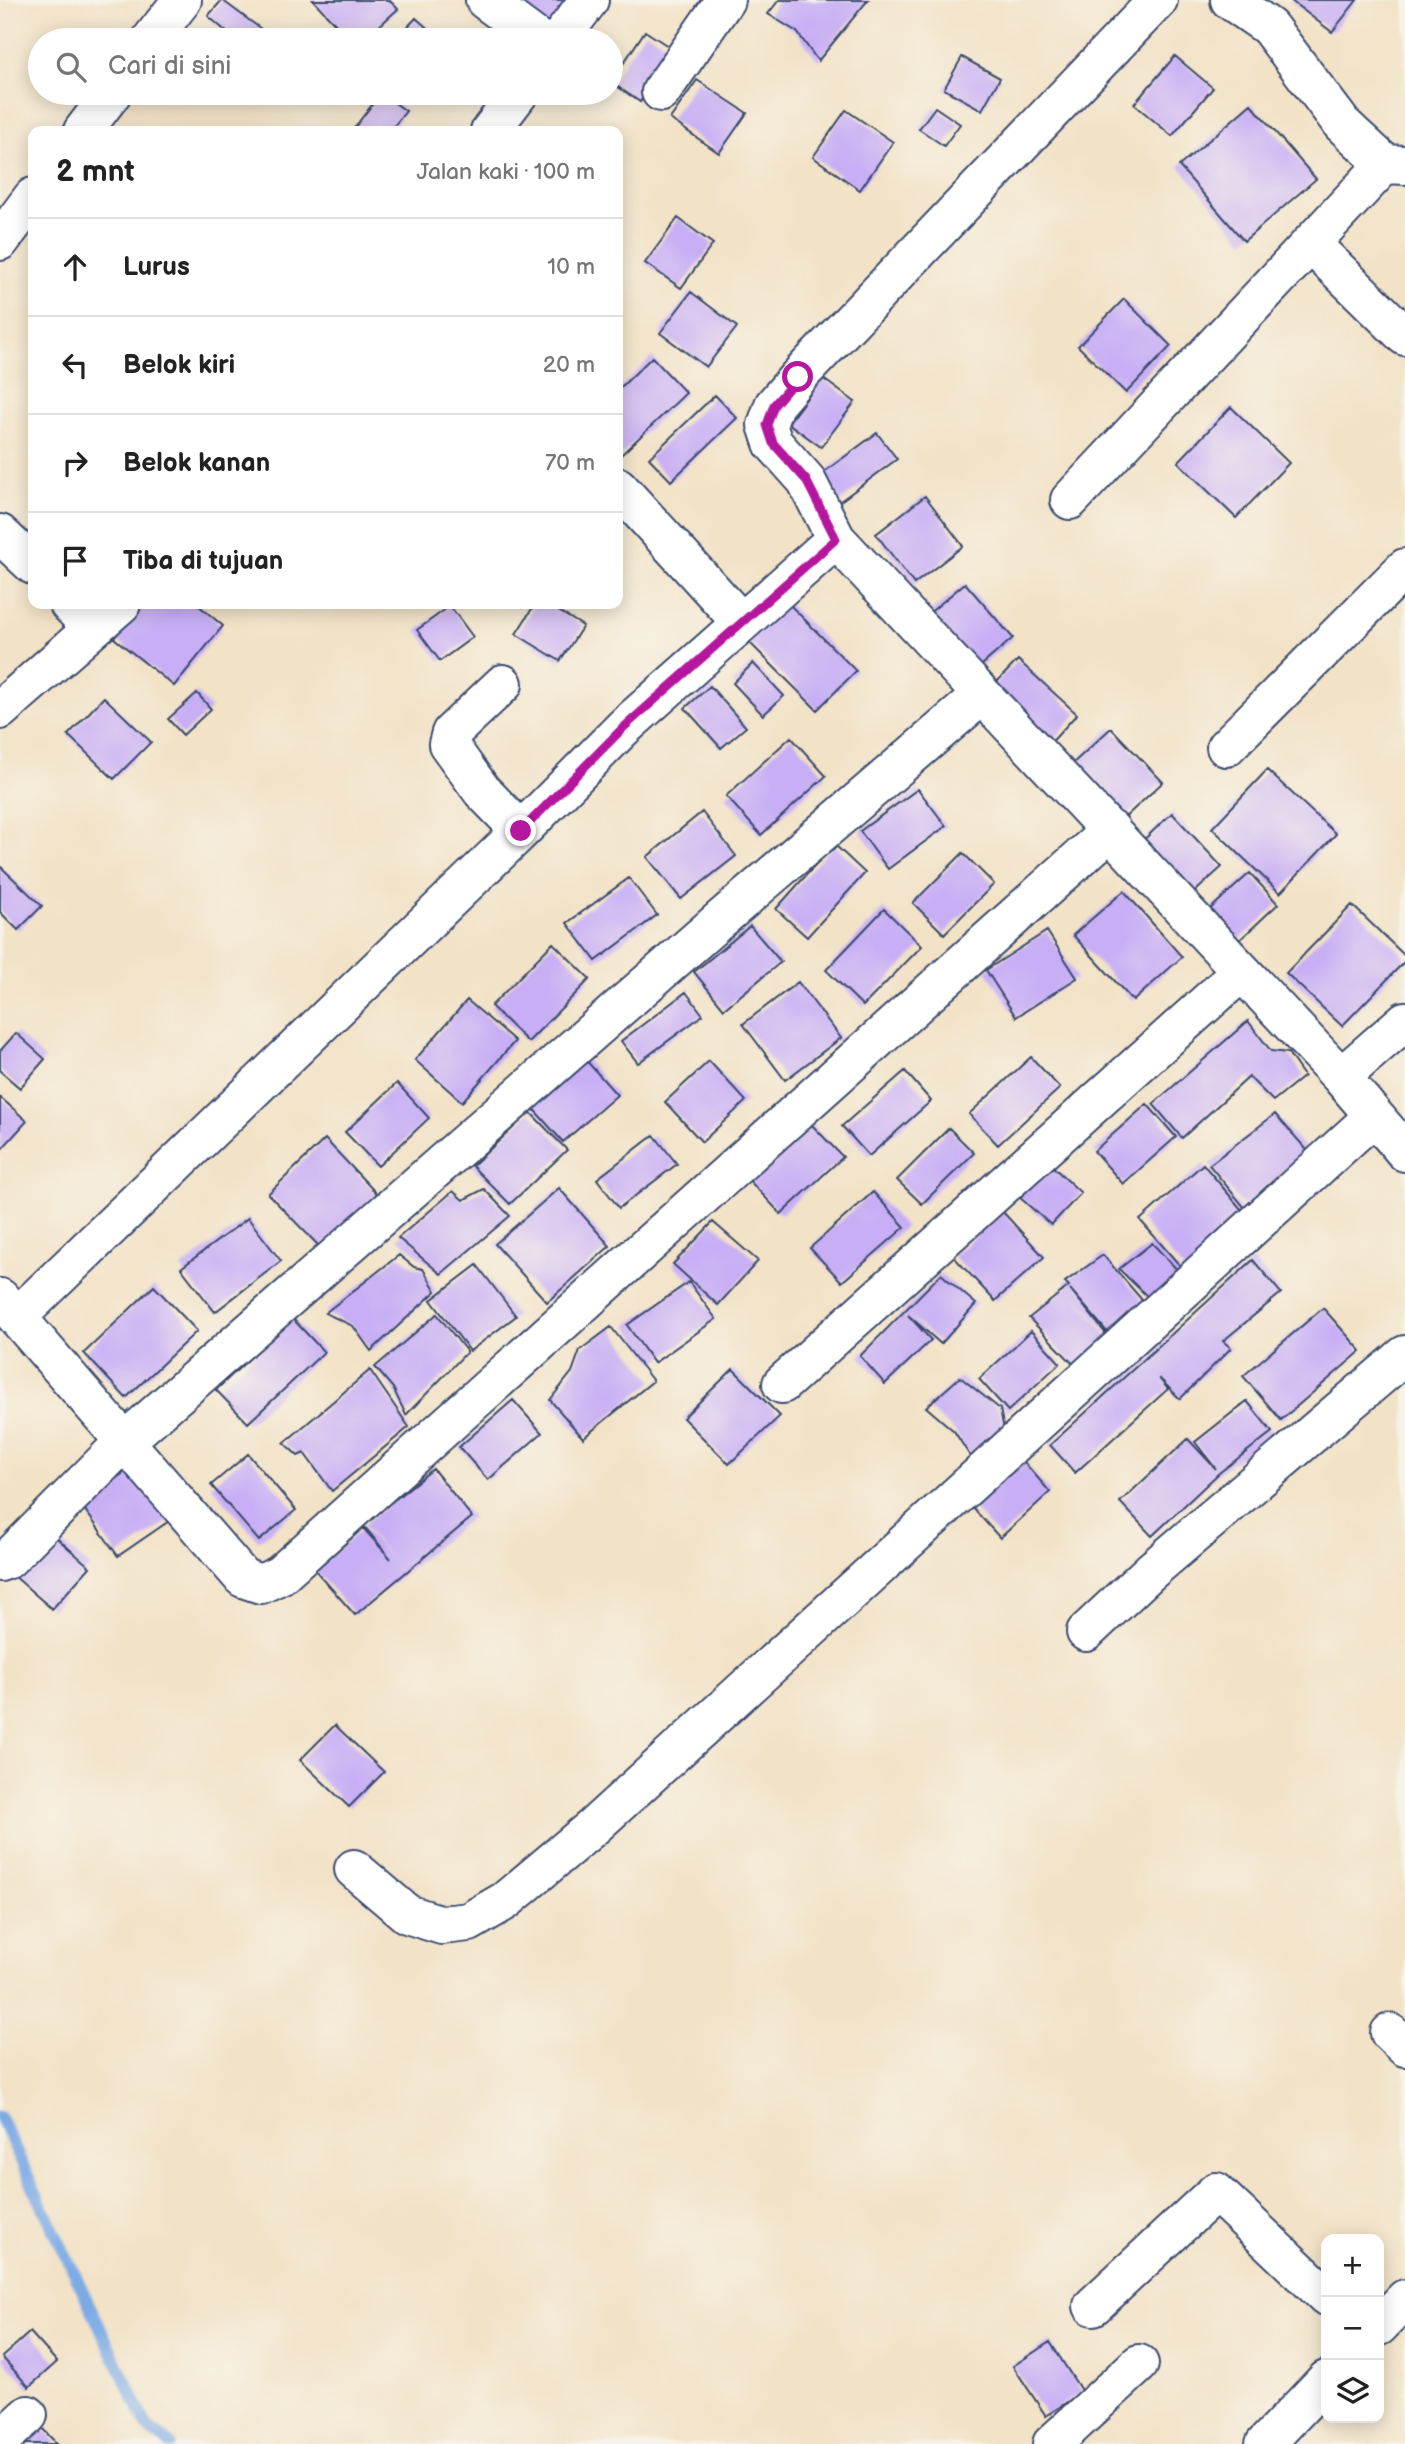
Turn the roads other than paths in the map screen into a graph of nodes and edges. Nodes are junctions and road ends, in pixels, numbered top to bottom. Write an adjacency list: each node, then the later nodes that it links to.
1 (182, 0): 7 (street)
2 (485, 0): 8 (street)
3 (589, 0): 9 (street)
4 (725, 0): 10 (street)
5 (1158, 0): 23 (street)
6 (1230, 0): 15 (street)
7 (160, 28)
8 (523, 28)
9 (568, 28)
10 (661, 92)
11 (102, 105): 13 (street)
12 (510, 105): 14 (street)
13 (87, 126)
14 (494, 126)
15 (1395, 164): 18 (street)
16 (28, 205): 17 (street)
17 (0, 241)
18 (1311, 244): 19 (street); 21 (street)
19 (1405, 336)
20 (623, 492): 28 (street)
21 (1070, 500)
22 (0, 534): 24 (street)
23 (836, 539): 28 (street); 30 (street)
24 (28, 560)
25 (1405, 568): 32 (street)
26 (104, 609): 27 (street)
27 (80, 616): 31 (street)
28 (741, 622): 34 (street)
29 (503, 684): 34 (street)
30 (982, 695): 33 (street); 43 (street)
31 (0, 710)
32 (1226, 747)
33 (1111, 830): 35 (street); 43 (street)
34 (521, 831): 40 (street)
35 (1240, 973): 37 (street); 42 (street)
36 (1405, 1021): 37 (street)
37 (1341, 1077): 38 (street)
38 (1373, 1117): 39 (street); 46 (street)
39 (1405, 1152)
40 (9, 1307): 43 (street)
41 (1405, 1355): 45 (street)
42 (782, 1384)
43 (125, 1441): 44 (street)
44 (0, 1562)
45 (1086, 1632)
46 (354, 1869)
47 (1321, 2291): 49 (street)
48 (1405, 2299): 50 (street)
49 (1093, 2306)
50 (1384, 2321)
51 (1139, 2364): 55 (street)
52 (1321, 2385): 56 (street)
53 (28, 2415): 54 (street)
54 (0, 2440)
55 (1052, 2444)
56 (1265, 2444)

